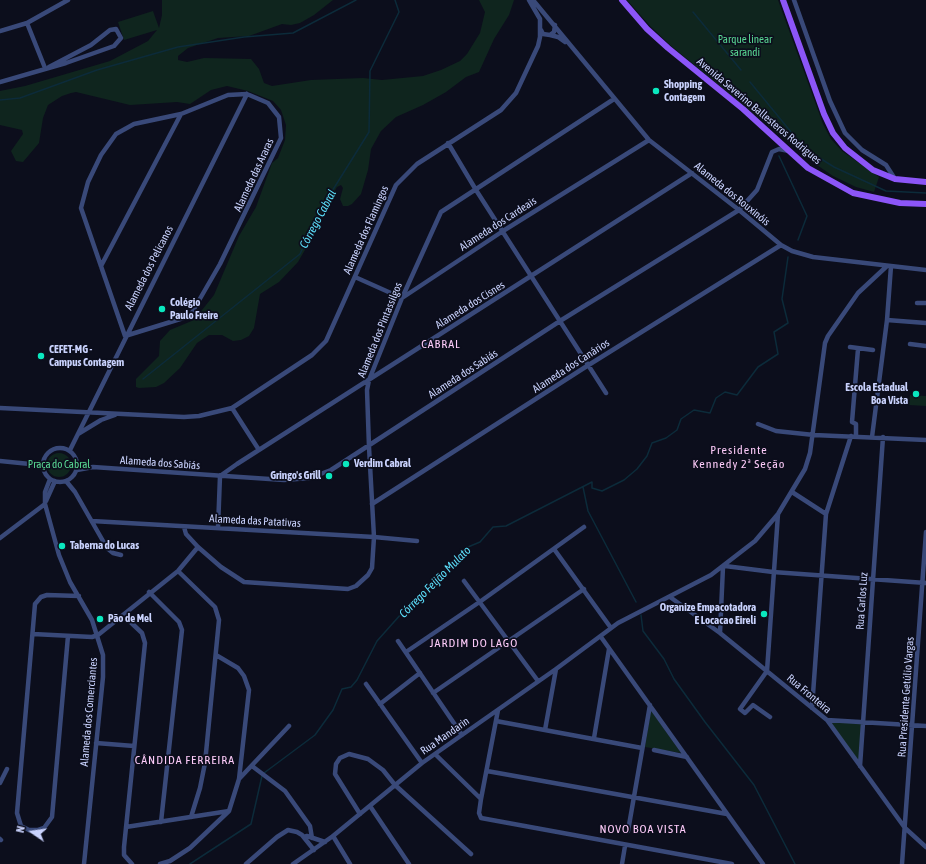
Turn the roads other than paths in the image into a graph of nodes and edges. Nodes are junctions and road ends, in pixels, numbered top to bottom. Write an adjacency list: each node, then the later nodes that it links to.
1 (68, 0): 7 (street)
2 (530, 0): 9 (street)
3 (533, 0): 8 (street, Alameda dos Rouxinóis)
4 (622, 0): 21 (main road, Avenida Severino Ballesteros Rodrigues)
5 (783, 0): 23 (main road)
6 (794, 0): 23 (street)
7 (27, 23): 10 (street); 14 (street)
8 (553, 23): 9 (street); 11 (street); 13 (street, Alameda dos Rouxinóis)
9 (540, 28): 11 (street); 12 (street, Alameda dos Flamingos)
10 (0, 31)
11 (549, 35): 12 (street, Alameda dos Flamingos); 13 (street, Alameda dos Rouxinóis)
12 (538, 46): 20 (street, Alameda dos Flamingos)
13 (572, 49): 17 (street, Alameda dos Rouxinóis)
14 (47, 68): 14 (street); 15 (street)
15 (0, 82)
16 (247, 94): 18 (street, Alameda das Araras); 41 (street, Alameda dos Pelicanos); 41 (street, Alameda das Araras)
17 (614, 99): 19 (street, Alameda dos Rouxinóis); 25 (street, Alameda dos Pintassilgos)
18 (181, 114): 30 (street); 30 (street, Alameda das Araras)
19 (649, 140): 22 (street, Alameda dos Rouxinóis); 28 (street, Alameda dos Cardeais)
20 (448, 143): 25 (street); 33 (street, Alameda dos Flamingos)
21 (789, 151): 26 (main road, Avenida Severino Ballesteros Rodrigues); 27 (street, Alameda dos Sabiás)
22 (692, 173): 27 (street, Alameda dos Rouxinóis); 34 (street, Alameda dos Cisnes)
23 (895, 179): 24 (main road)
24 (926, 182)
25 (476, 190): 28 (street); 35 (street, Alameda dos Pintassilgos)
26 (926, 204)
27 (740, 210): 29 (street, Alameda dos Rouxinóis); 39 (street, Alameda dos Sabiás)
28 (503, 231): 34 (street); 35 (street, Alameda dos Cardeais)
29 (780, 245): 31 (street, Alameda dos Rouxinóis); 47 (street, Alameda dos Canários)
30 (101, 266): 41 (street, Alameda das Araras)
31 (889, 266): 32 (street, Alameda dos Rouxinóis); 38 (street); 56 (street, Rua Mandarin)
32 (926, 270)
33 (355, 277): 35 (street); 51 (street, Alameda dos Flamingos)
34 (530, 277): 39 (street); 48 (street, Alameda dos Cisnes)
35 (402, 298): 48 (street, Alameda dos Pintassilgos)
36 (917, 303): 37 (street)
37 (926, 303)
38 (887, 320): 40 (street); 58 (street)
39 (560, 321): 47 (street); 61 (street, Alameda dos Sabiás)
40 (926, 324)
41 (125, 336): 52 (street, Alameda dos Pelicanos)
42 (910, 344): 43 (street)
43 (926, 346)
44 (850, 347): 45 (street)
45 (858, 349): 46 (street); 57 (street)
46 (873, 350)
47 (588, 366): 49 (street); 79 (street, Alameda dos Canários)
48 (369, 380): 61 (street, Alameda dos Pintassilgos); 63 (street, Alameda dos Cisnes)
49 (606, 393)
50 (0, 408): 52 (street, Alameda dos Flamingos)
51 (232, 408): 53 (street, Alameda dos Flamingos); 63 (street)
52 (88, 413): 53 (street, Alameda dos Flamingos); 55 (street, Alameda dos Pelicanos)
53 (118, 414): 55 (street)
54 (758, 424): 56 (street)
55 (78, 434): 62 (street, Alameda dos Pelicanos)
56 (814, 435): 57 (street); 77 (street, Rua Mandarin)
57 (853, 436): 58 (street); 81 (street)
58 (872, 437): 59 (street)
59 (883, 437): 60 (street); 97 (street, Rua Carlos Luz)
60 (926, 440)
61 (369, 447): 71 (street, Alameda dos Sabiás); 79 (street, Alameda dos Pintassilgos)
62 (70, 450): 64 (street); 66 (street)
63 (259, 450): 71 (street, Alameda dos Cisnes)
64 (44, 460): 67 (street); 69 (street)
65 (0, 461): 67 (street)
66 (77, 463): 68 (street, Alameda dos Sabiás); 70 (street)
67 (30, 464): 69 (street)
68 (89, 467): 70 (street, Alameda dos Sabiás); 71 (street, Alameda dos Sabiás)
69 (44, 468): 73 (street)
70 (76, 470): 72 (street)
71 (220, 476): 85 (street)
72 (71, 478): 75 (street); 76 (street)
73 (50, 479): 74 (street); 78 (street, Alameda dos Comerciantes)
74 (55, 481): 75 (street); 78 (street)
75 (66, 481): 76 (street)
76 (75, 492): 82 (street)
77 (792, 492): 80 (street, Rua Mandarin); 81 (street)
78 (46, 503): 88 (street); 102 (street, Alameda dos Comerciantes)
79 (372, 504): 87 (street, Alameda dos Pintassilgos)
80 (778, 514): 93 (street, Rua Mandarin); 95 (street)
81 (826, 514): 96 (street)
82 (92, 521): 83 (street, Alameda das Patativas); 92 (street)
83 (184, 527): 85 (street, Alameda das Patativas); 90 (street, Alameda dos Pintassilgos)
84 (584, 527): 91 (street)
85 (218, 528): 87 (street, Alameda das Patativas)
86 (926, 532): 99 (street, Rua Presidente Getúlio Vargas)
87 (374, 537): 89 (street, Alameda das Patativas); 90 (street, Alameda dos Pintassilgos)
88 (0, 538)
89 (418, 542)
90 (198, 547): 94 (street)
91 (554, 549): 100 (street); 104 (street)
92 (121, 555)
93 (724, 567): 95 (street); 103 (street, Rua Mandarin); 107 (street)
94 (178, 571): 101 (street); 116 (street)
95 (773, 572): 96 (street); 118 (street)
96 (822, 576): 97 (street); 125 (street)
97 (872, 579): 99 (street); 130 (street, Rua Carlos Luz)
98 (464, 581): 104 (street)
99 (924, 583): 131 (street, Rua Presidente Getúlio Vargas)
100 (584, 589): 106 (street); 112 (street)
101 (149, 592): 105 (street); 158 (street)
102 (78, 596): 108 (street); 109 (street, Alameda dos Comerciantes)
103 (670, 597): 106 (street, Rua Mandarin); 107 (street, Rua Fronteira)
104 (481, 601): 112 (street); 115 (street)
105 (123, 615): 109 (street); 138 (street)
106 (611, 628): 111 (street, Rua Mandarin)
107 (720, 633): 118 (street, Rua Fronteira)
108 (33, 634): 110 (street); 110 (street)
109 (98, 635): 110 (street); 137 (street, Alameda dos Comerciantes)
110 (68, 636)
111 (601, 637): 114 (street); 117 (street, Rua Mandarin)
112 (509, 641): 120 (street); 122 (street)
113 (398, 642): 115 (street)
114 (609, 649): 124 (street); 136 (street)
115 (406, 652): 119 (street)
116 (216, 655): 148 (street); 157 (street)
117 (556, 669): 120 (street, Rua Mandarin); 134 (street)
118 (767, 671): 125 (street, Rua Fronteira); 127 (street)
119 (420, 673): 122 (street); 123 (street)
120 (538, 681): 126 (street, Rua Mandarin)
121 (366, 684): 123 (street)
122 (433, 693): 135 (street)
123 (380, 704): 143 (street)
124 (650, 704): 139 (street); 142 (street)
125 (812, 708): 128 (street, Rua Fronteira)
126 (498, 710): 129 (street); 135 (street, Rua Mandarin)
127 (770, 717)
128 (827, 720): 130 (street); 145 (street, Rua Fronteira)
129 (496, 721): 134 (street); 147 (street)
130 (863, 721): 131 (street); 145 (street, Rua Carlos Luz)
131 (913, 725): 133 (street); 160 (street, Rua Presidente Getúlio Vargas)
132 (289, 726): 144 (street)
133 (926, 726)
134 (545, 730): 136 (street)
135 (462, 735): 141 (street, Rua Mandarin)
136 (594, 738): 139 (street)
137 (96, 742): 138 (street); 170 (street, Alameda dos Comerciantes)
138 (134, 746): 159 (street)
139 (642, 748): 151 (street)
140 (654, 750): 142 (street)
141 (435, 754): 143 (street, Rua Mandarin); 152 (street)
142 (687, 757): 156 (street)
143 (422, 763): 150 (street, Rua Mandarin)
144 (252, 766): 148 (street); 164 (street)
145 (860, 766): 160 (street, Rua Fronteira)
146 (7, 769): 149 (street)
147 (487, 771): 151 (street); 152 (street)
148 (239, 779): 154 (street)
149 (0, 783)
150 (395, 785): 153 (street, Rua Mandarin); 155 (street); 169 (street)
151 (634, 797): 156 (street); 161 (street)
152 (481, 799): 166 (street)
153 (370, 806): 155 (street, Rua Mandarin); 176 (street)
154 (229, 811): 157 (street); 172 (street)
155 (360, 814): 162 (street, Rua Mandarin)
156 (727, 814): 179 (street)
157 (191, 817): 158 (street)
158 (161, 822): 159 (street)
159 (126, 827): 171 (street)
160 (905, 828): 167 (street, Rua Fronteira); 180 (street, Rua Presidente Getúlio Vargas)
161 (628, 831)
162 (333, 836): 165 (street, Rua Mandarin); 175 (street)
163 (304, 837): 164 (street); 168 (street); 173 (street)
164 (312, 838): 165 (street)
165 (325, 842): 168 (street, Rua Mandarin)
166 (625, 846): 177 (street); 178 (street)
167 (926, 847)
168 (314, 850): 174 (street, Rua Mandarin)
169 (471, 854)
170 (84, 864)
171 (132, 864)
172 (160, 864)
173 (246, 864)
174 (293, 864)
175 (350, 864)
176 (409, 864)
177 (622, 864)
178 (732, 864)
179 (763, 864)
180 (902, 864)

